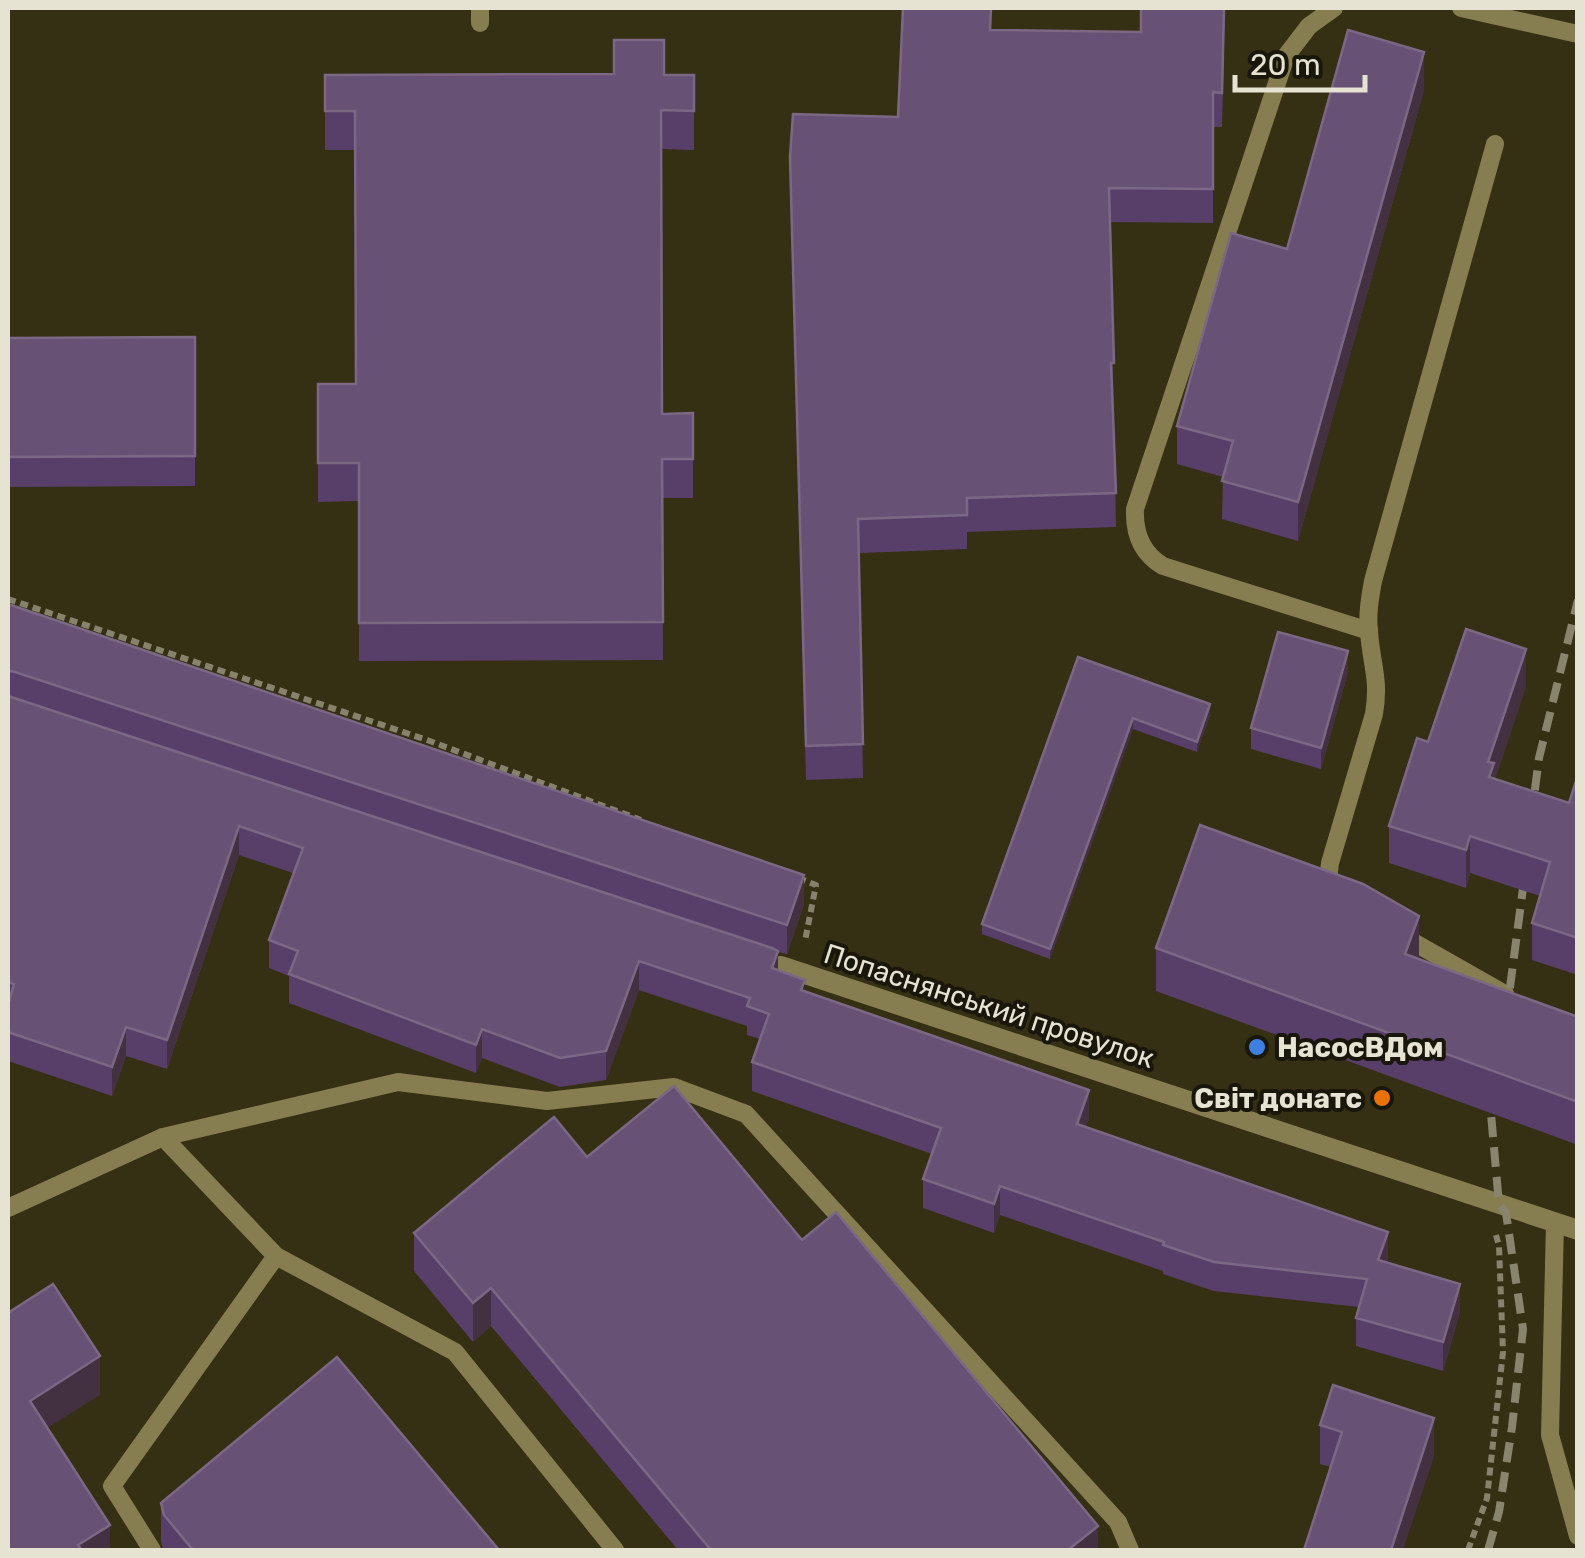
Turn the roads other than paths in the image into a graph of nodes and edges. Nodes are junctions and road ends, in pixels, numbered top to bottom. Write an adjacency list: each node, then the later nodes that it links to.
1 (1334, 8): 5 (lane)
2 (1461, 8): 3 (lane)
3 (1578, 34)
4 (1495, 144): 5 (lane)
5 (1368, 632): 6 (lane)
6 (1348, 906)
7 (1380, 924): 9 (lane)
8 (780, 966): 12 (street, Попаснянський провулок)
9 (1526, 1004)
10 (163, 1137): 11 (lane); 14 (lane); 18 (lane)
11 (8, 1208)
12 (1555, 1222): 13 (street, Попаснянський провулок); 15 (lane)
13 (1578, 1230)
14 (276, 1256): 16 (lane); 17 (lane)
15 (1578, 1536)
16 (152, 1550)
17 (615, 1550)
18 (1130, 1550)

